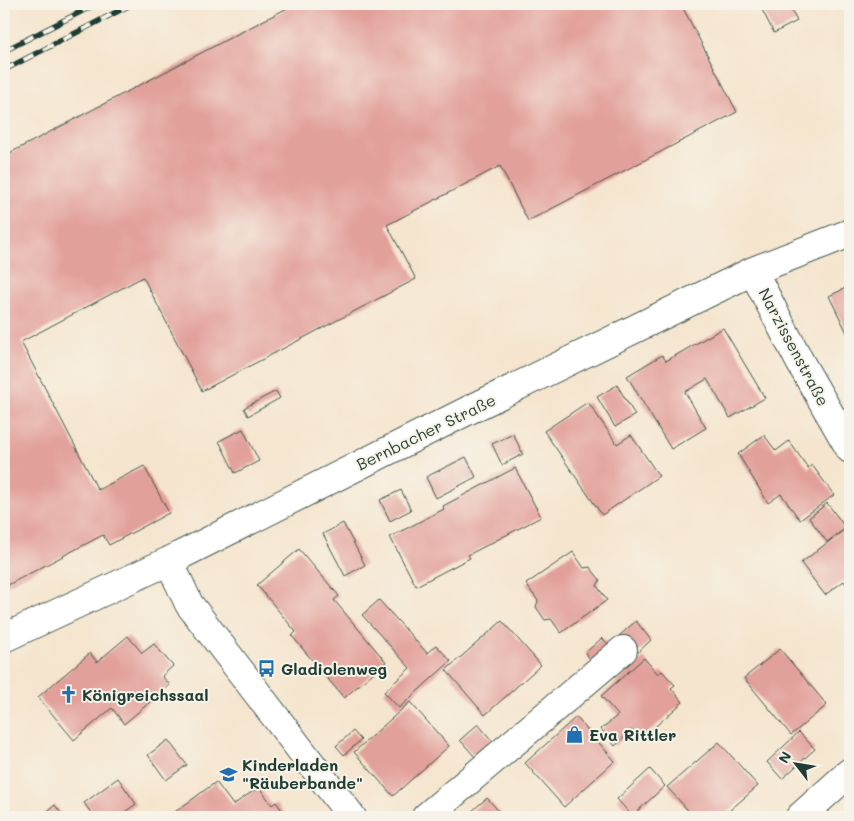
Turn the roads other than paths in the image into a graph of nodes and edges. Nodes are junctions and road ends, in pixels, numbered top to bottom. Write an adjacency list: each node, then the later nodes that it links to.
1 (850, 232): 2 (street, Bernbacher Straße)
2 (753, 271): 3 (street, Narzissenstraße); 4 (street, Bernbacher Straße)
3 (850, 449)
4 (169, 561): 5 (street, Bernbacher Straße); 8 (street)
5 (4, 638)
6 (623, 650): 9 (street)
7 (850, 772): 10 (street)
8 (352, 817)
9 (426, 817)
10 (800, 817)

